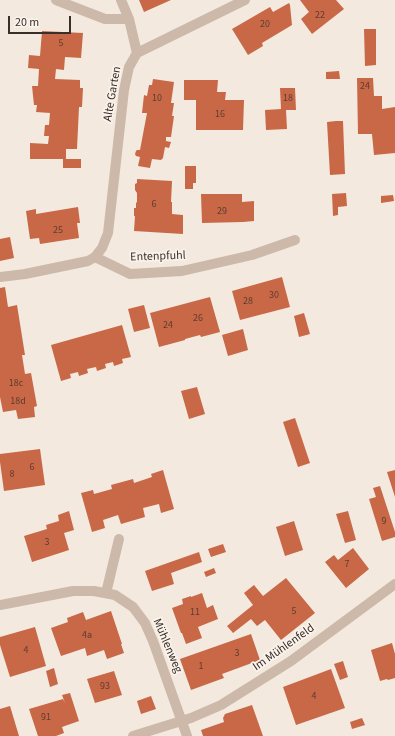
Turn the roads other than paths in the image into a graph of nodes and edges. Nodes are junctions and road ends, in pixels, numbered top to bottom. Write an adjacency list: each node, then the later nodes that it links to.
1 (56, 0): 4 (street)
2 (121, 0): 4 (street)
3 (245, 0): 5 (street)
4 (129, 19): 5 (street)
5 (137, 53): 7 (street, Alte Garten)
6 (294, 240): 7 (street, Entenpfuhl)
7 (95, 257): 8 (street)
8 (0, 277)
9 (119, 539): 11 (street)
10 (395, 584): 13 (street, Im Mühlenfeld)
11 (106, 594): 12 (street, Mühlenweg); 13 (street, Mühlenweg)
12 (0, 605)
13 (182, 721): 14 (street, Im Mühlenfeld); 15 (street, Mühlenweg)
14 (133, 736)
15 (187, 736)

